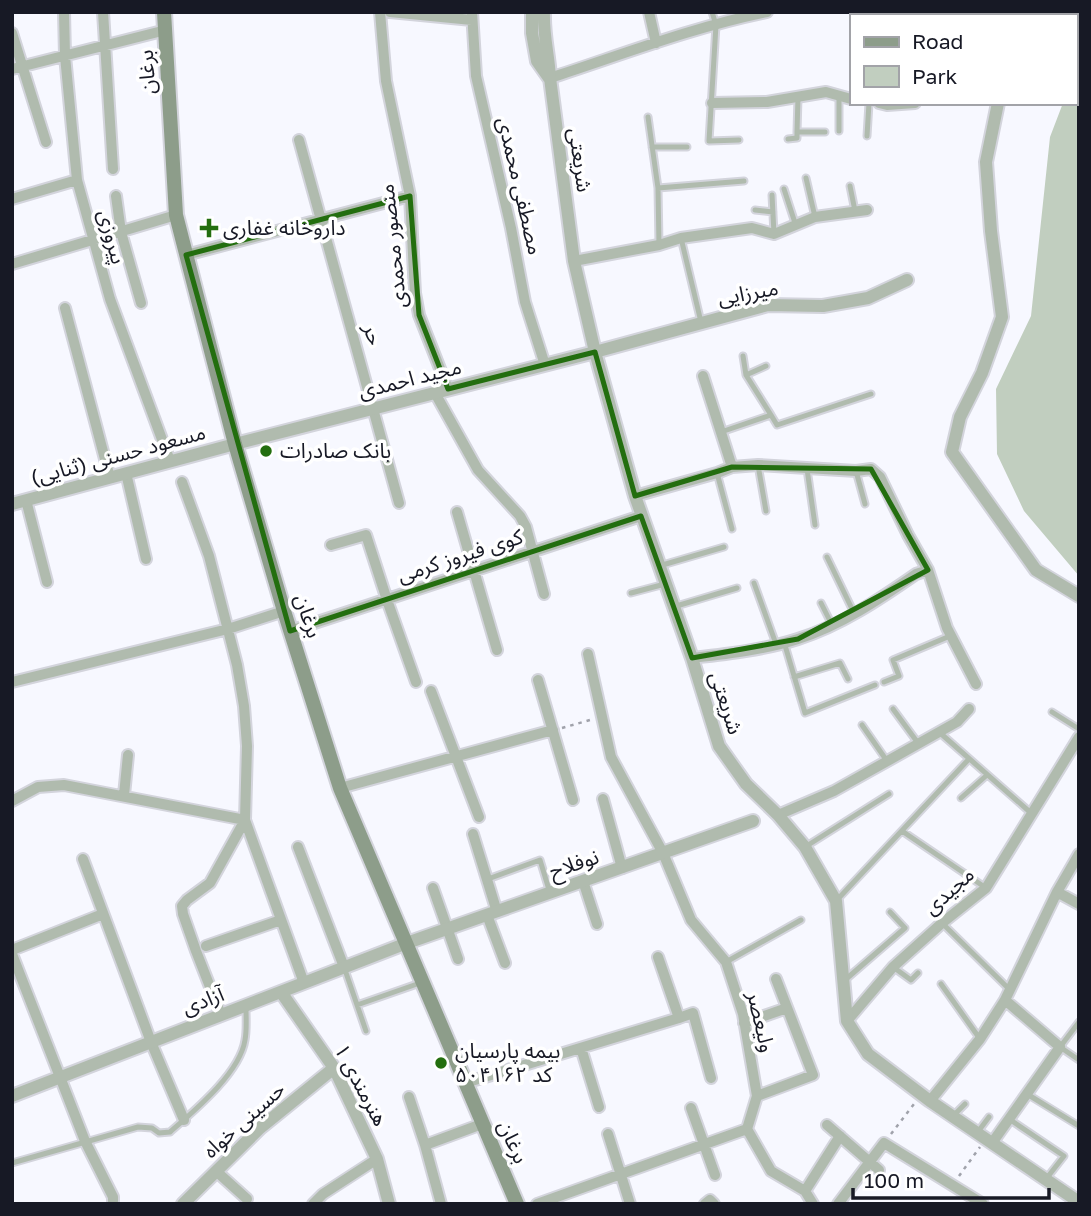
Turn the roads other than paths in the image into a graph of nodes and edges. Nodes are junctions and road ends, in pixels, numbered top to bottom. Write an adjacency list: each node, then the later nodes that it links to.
1 (64, 12): 18 (street, پیروزی)
2 (103, 12): 17 (street)
3 (164, 12): 14 (main road, برغان)
4 (380, 12): 45 (street, منصور محمدی)
5 (390, 12): 12 (street)
6 (532, 12): 20 (street, شریعتی)
7 (544, 12): 20 (street, شریعتی)
8 (649, 12): 16 (street)
9 (712, 12): 13 (lane)
10 (767, 12): 11 (street)
11 (745, 14): 13 (street)
12 (472, 16): 70 (street, مصطفی محمدی)
13 (716, 25): 16 (street); 24 (lane)
14 (166, 30): 17 (street); 52 (main road, برغان)
15 (12, 33): 19 (street)
16 (656, 43): 20 (street)
17 (106, 45): 18 (street); 38 (street)
18 (65, 56): 19 (street); 40 (street, پیروزی)
19 (18, 68): 35 (street)
20 (550, 78): 62 (street, شریعتی)
21 (839, 95): 22 (street); 23 (street); 28 (lane)
22 (798, 97): 24 (street); 29 (lane)
23 (850, 99)
24 (712, 103): 34 (lane)
25 (869, 105): 31 (lane)
26 (998, 105): 113 (street)
27 (648, 117): 36 (lane)
28 (839, 131)
29 (797, 132): 30 (lane); 32 (lane)
30 (825, 132)
31 (867, 136)
32 (788, 139)
33 (299, 140): 54 (street, حر)
34 (739, 140)
35 (46, 142)
36 (652, 147): 37 (lane); 43 (lane)
37 (687, 147)
38 (113, 169)
39 (806, 178): 53 (lane)
40 (77, 180): 48 (street); 59 (street, پیروزی)
41 (744, 181): 43 (lane)
42 (850, 186): 50 (lane)
43 (658, 188): 60 (lane)
44 (783, 189): 55 (lane)
45 (410, 195): 54 (street); 74 (street, منصور محمدی)
46 (772, 195): 51 (lane)
47 (117, 196): 56 (street)
48 (12, 199)
49 (755, 210): 51 (lane)
50 (861, 211): 53 (street)
51 (773, 212): 57 (lane)
52 (176, 215): 56 (street); 61 (main road, برغان)
53 (816, 216): 55 (street)
54 (321, 219): 61 (street); 76 (street, حر)
55 (796, 226): 57 (street)
56 (121, 232): 59 (street); 65 (street)
57 (774, 234): 58 (street)
58 (681, 238): 60 (street); 67 (lane)
59 (93, 240): 63 (street); 80 (street, پیروزی)
60 (659, 245): 62 (street)
61 (186, 255): 79 (main road, برغان)
62 (574, 261): 68 (street, شریعتی)
63 (12, 264)
64 (907, 280): 67 (street, میرزایی)
65 (141, 303)
66 (65, 307): 87 (street)
67 (701, 322): 68 (street, میرزایی)
68 (594, 352): 70 (street, مجید احمدی); 89 (street, شریعتی)
69 (743, 356): 72 (lane)
70 (545, 365): 74 (street, مجید احمدی)
71 (766, 366): 72 (lane)
72 (746, 375): 77 (lane)
73 (703, 376): 78 (street)
74 (441, 391): 76 (street, مجید احمدی); 101 (street, منصور محمدی)
75 (871, 394): 77 (lane)
76 (373, 408): 79 (street, مجید احمدی); 91 (street, حر)
77 (771, 415): 78 (lane)
78 (721, 432): 82 (street)
79 (234, 444): 80 (street, مسعود حسنی (ثنایی)); 117 (main road, برغان)
80 (170, 461): 86 (street, مسعود حسنی (ثنایی))
81 (758, 465): 82 (street); 83 (street); 94 (lane)
82 (732, 467): 85 (street)
83 (807, 469): 84 (street); 97 (lane)
84 (856, 471): 93 (lane); 105 (street)
85 (717, 473): 89 (street); 98 (lane)
86 (126, 474): 87 (street, مسعود حسنی (ثنایی)); 103 (street)
87 (110, 478): 90 (street, مسعود حسنی (ثنایی))
88 (183, 482): 120 (street)
89 (635, 496): 96 (street, شریعتی)
90 (26, 500): 92 (street, مسعود حسنی (ثنایی)); 107 (street)
91 (399, 503)
92 (12, 504)
93 (865, 504)
94 (766, 511)
95 (457, 512): 106 (street)
96 (641, 516): 101 (street, کوی فیروز کرمی); 104 (street, شریعتی)
97 (815, 525)
98 (732, 529)
99 (331, 545): 114 (street)
100 (724, 547): 104 (lane)
101 (533, 552): 106 (street, کوی فیروز کرمی); 112 (street, منصور محمدی)
102 (827, 557): 118 (lane)
103 (146, 559)
104 (659, 566): 109 (street, شریعتی)
105 (928, 570): 118 (street); 122 (street)
106 (475, 571): 114 (street, کوی فیروز کرمی); 124 (street)
107 (47, 582)
108 (754, 583): 123 (lane)
109 (666, 584): 111 (lane); 116 (street, شریعتی)
110 (737, 588): 116 (lane)
111 (631, 593)
112 (544, 594)
113 (1079, 596)
114 (387, 600): 121 (street, کوی فیروز کرمی); 131 (street)
115 (821, 604): 119 (lane)
116 (673, 607): 126 (street, شریعتی)
117 (284, 611): 120 (street); 121 (main road, برغان)
118 (854, 613): 119 (street)
119 (832, 625): 123 (street)
120 (228, 629): 130 (street); 160 (street)
121 (290, 631): 150 (main road, برغان)
122 (951, 636): 132 (lane); 133 (street)
123 (780, 643): 126 (street); 127 (lane)
124 (497, 650)
125 (588, 654): 166 (street, ولیعصر)
126 (692, 658): 158 (street, شریعتی)
127 (794, 677): 128 (lane); 134 (lane)
128 (848, 679)
129 (538, 680): 141 (street)
130 (12, 682)
131 (416, 682)
132 (884, 682)
133 (976, 684)
134 (875, 685)
135 (431, 691): 146 (street)
136 (893, 709): 143 (lane)
137 (969, 709): 142 (street)
138 (1052, 712): 140 (lane)
139 (862, 726): 148 (lane)
140 (1079, 729)
141 (552, 730): 146 (street); 155 (street)
142 (939, 732): 143 (street); 147 (lane)
143 (918, 743): 148 (street)
144 (1077, 744): 157 (street, مجیدی)
145 (128, 755): 152 (street)
146 (456, 757): 150 (street); 159 (street)
147 (969, 759): 149 (lane); 162 (lane)
148 (887, 761): 158 (street)
149 (987, 775): 153 (lane); 157 (lane)
150 (340, 788): 186 (main road, برغان)
151 (889, 794): 165 (lane)
152 (124, 795): 156 (street); 160 (street)
153 (961, 798)
154 (603, 799): 169 (street)
155 (573, 800)
156 (12, 801)
157 (1031, 813): 173 (street, مجیدی)
158 (778, 814): 165 (street, شریعتی)
159 (479, 817)
160 (245, 820): 181 (street); 206 (street)
161 (753, 821): 166 (street, نوفلاح)
162 (902, 831): 173 (lane); 176 (lane)
163 (473, 834): 170 (street)
164 (298, 847): 193 (street)
165 (805, 847): 176 (street, شریعتی)
166 (663, 853): 169 (street, نوفلاح); 191 (street, ولیعصر)
167 (1079, 854): 174 (street)
168 (83, 859): 180 (street)
169 (622, 868): 171 (street, نوفلاح)
170 (488, 879): 175 (lane); 179 (street)
171 (583, 881): 175 (street, نوفلاح); 184 (street)
172 (433, 888): 185 (street)
173 (986, 888): 183 (street, مجیدی)
174 (1057, 892): 177 (street); 202 (street)
175 (550, 893): 179 (street, نوفلاح)
176 (836, 901): 198 (street, شریعتی)
177 (1079, 904)
178 (890, 912): 198 (lane)
179 (492, 913): 185 (street, نوفلاح); 192 (street)
180 (103, 914): 188 (street); 213 (street)
181 (281, 920): 187 (street); 199 (street)
182 (801, 920): 191 (lane)
183 (943, 923): 194 (street, مجیدی); 202 (lane)
184 (597, 924)
185 (447, 929): 186 (street, نوفلاح); 190 (street)
186 (407, 943): 193 (street, آزادی); 197 (main road, برغان)
187 (206, 946)
188 (12, 952): 218 (street)
189 (658, 957): 207 (street)
190 (458, 959)
191 (726, 962): 210 (street, ولیعصر)
192 (505, 963)
193 (344, 967): 199 (street, آزادی); 204 (lane)
194 (893, 967): 195 (lane); 208 (street, مجیدی)
195 (918, 973)
196 (776, 979): 205 (street)
197 (422, 982): 204 (lane); 220 (main road, برغان)
198 (842, 982): 208 (street, شریعتی)
199 (304, 983): 201 (street, آزادی)
200 (941, 984): 212 (lane)
201 (281, 992): 203 (street, آزادی); 217 (street, هنرمندی ۱)
202 (1008, 995): 212 (street); 214 (street)
203 (246, 1005): 206 (street, آزادی); 232 (lane)
204 (357, 1005): 211 (lane)
205 (787, 1008): 210 (street); 223 (street)
206 (222, 1015): 213 (street, آزادی)
207 (678, 1018): 215 (street); 219 (street)
208 (847, 1021): 225 (street, شریعتی)
209 (1079, 1021): 214 (lane)
210 (744, 1023): 223 (street, ولیعصر)
211 (366, 1031)
212 (980, 1039): 225 (street)
213 (151, 1042): 218 (street, آزادی); 232 (street)
214 (1060, 1047): 216 (lane); 221 (street)
215 (581, 1048): 220 (street); 227 (street)
216 (1079, 1060)
217 (334, 1068): 243 (street, هنرمندی ۱); 247 (street, حسینی خواه)
218 (59, 1077): 222 (street, آزادی); 240 (street)
219 (711, 1078)
220 (465, 1083): 233 (main road, برغان)
221 (1027, 1094): 231 (street); 235 (lane)
222 (12, 1096)
223 (757, 1096): 236 (street, ولیعصر)
224 (409, 1097): 242 (street)
225 (926, 1098): 229 (street, شریعتی)
226 (965, 1104): 229 (lane)
227 (599, 1107)
228 (691, 1108): 241 (street)
229 (953, 1116): 239 (street, شریعتی)
230 (989, 1117): 239 (lane)
231 (1009, 1119): 239 (street); 250 (lane)
232 (184, 1120): 240 (lane)
233 (482, 1124): 242 (street); 260 (main road, برغان)
234 (827, 1125): 238 (street)
235 (1079, 1126)
236 (747, 1129): 241 (street); 251 (street)
237 (608, 1134): 248 (street)
238 (840, 1136): 244 (street); 251 (street)
239 (985, 1138): 250 (street, شریعتی)
240 (85, 1141): 245 (lane); 254 (street)
241 (704, 1144): 248 (street); 249 (street)
242 (425, 1145): 259 (street)
243 (377, 1159): 257 (street); 258 (street, هنرمندی ۱)
244 (870, 1161): 246 (street); 265 (street); 266 (street)
245 (12, 1163)
246 (879, 1170)
247 (216, 1171): 252 (street); 256 (street, حسینی خواه)
248 (620, 1174): 261 (street); 262 (street)
249 (715, 1175)
250 (1046, 1180): 253 (street, شریعتی)
251 (804, 1191): 255 (street)
252 (247, 1199)
253 (1079, 1202)
254 (112, 1203)
255 (812, 1203)
256 (183, 1204)
257 (313, 1204)
258 (389, 1204)
259 (441, 1204)
260 (517, 1204)
261 (537, 1204)
262 (630, 1204)
263 (705, 1204): 264 (street)
264 (714, 1204)
265 (838, 1204)
266 (983, 1204)

